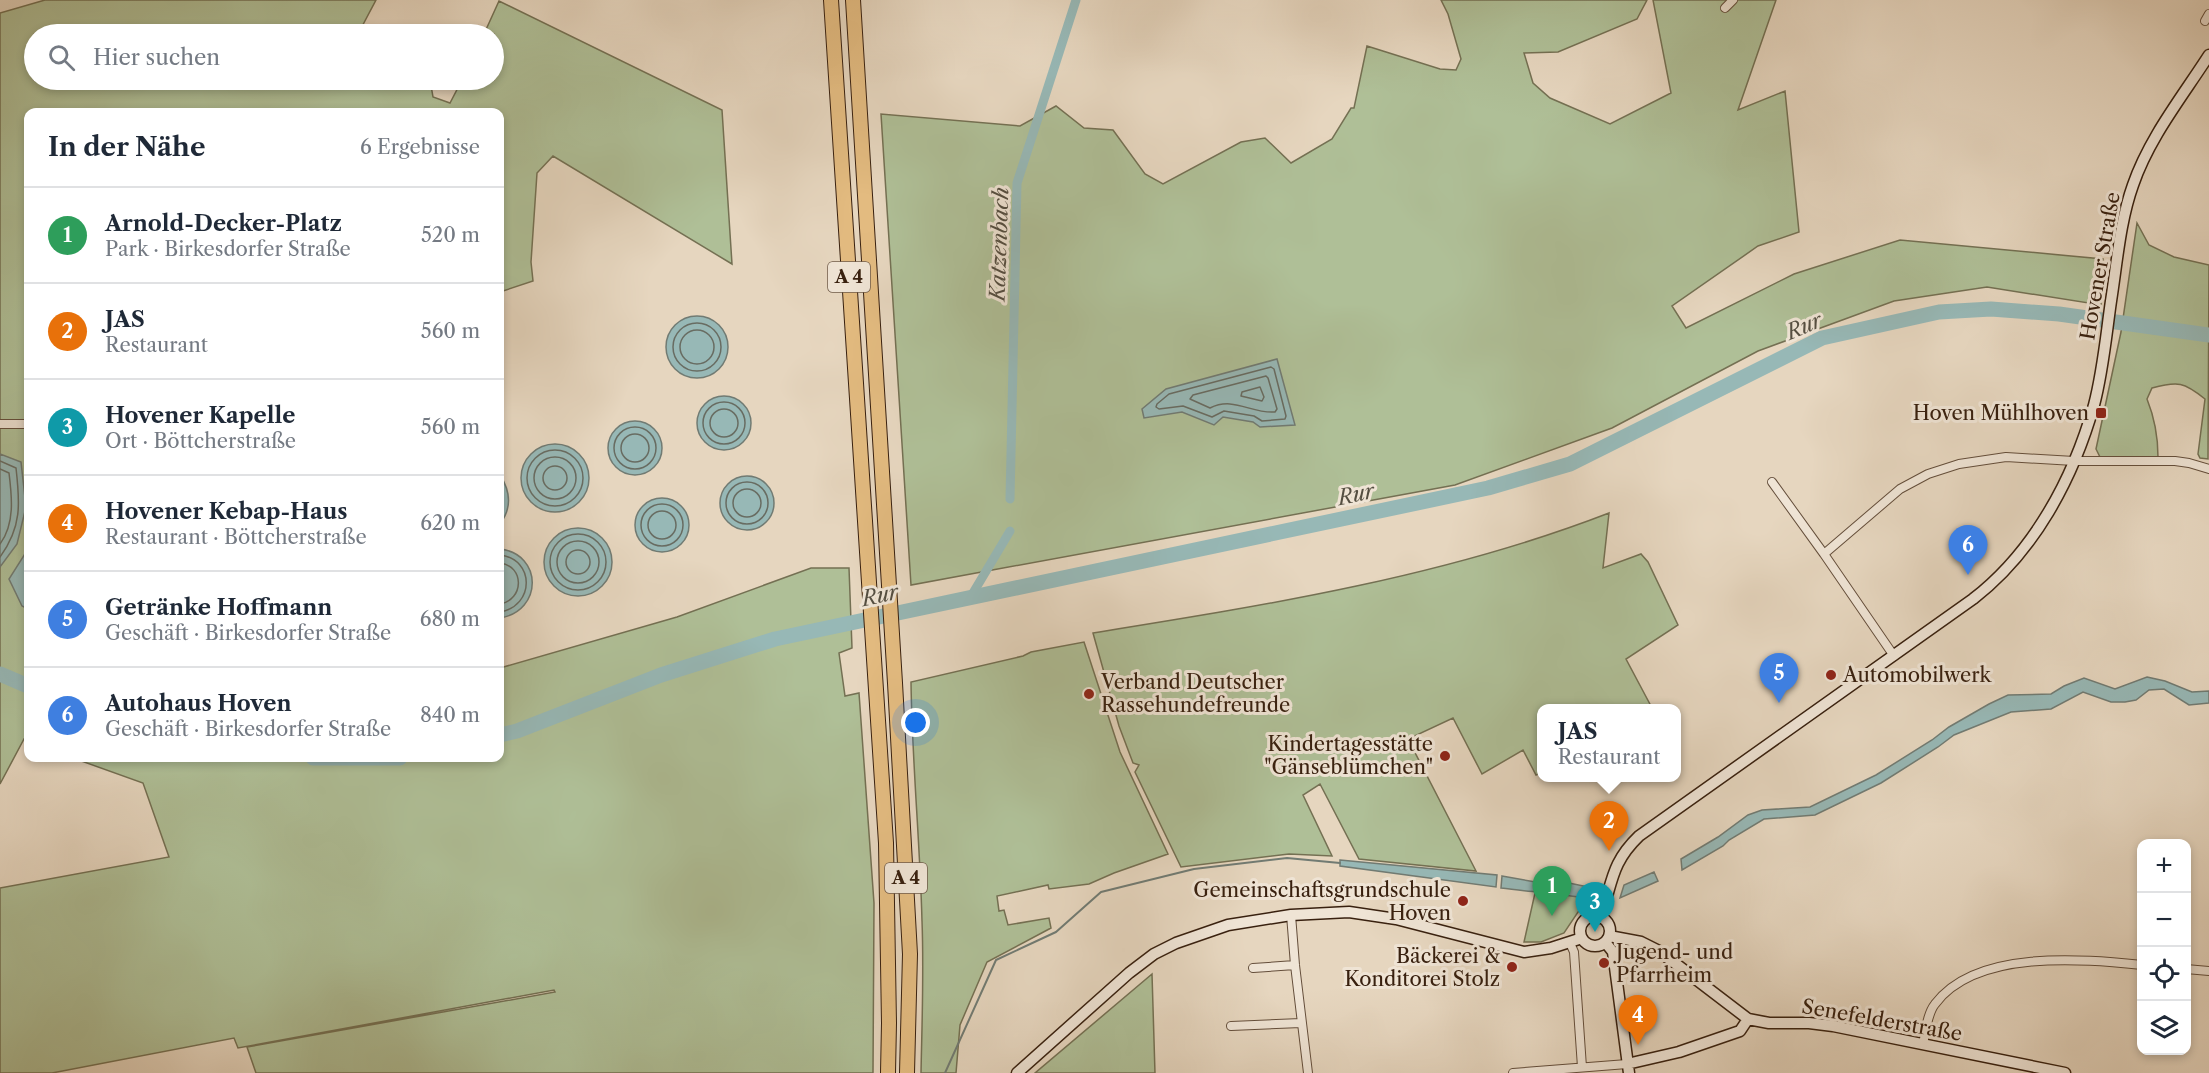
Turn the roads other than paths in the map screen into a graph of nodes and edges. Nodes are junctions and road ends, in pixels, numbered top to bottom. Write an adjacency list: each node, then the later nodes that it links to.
1 (831, 0): 29 (highway, A 4)
2 (853, 0): 30 (highway, A 4)
3 (1732, 0): 4 (street)
4 (1725, 8)
5 (2209, 55): 8 (main road, Hovener Straße)
6 (0, 424): 7 (street)
7 (24, 424)
8 (2074, 461): 9 (street); 11 (street); 12 (main road, Hovener Straße)
9 (2209, 469)
10 (1772, 482): 11 (street)
11 (1824, 554): 12 (street)
12 (1894, 656): 14 (main road, Hovener Straße)
13 (1292, 915): 17 (main road); 18 (street); 31 (main road)
14 (1600, 918): 15 (main road); 16 (main road)
15 (1582, 938): 16 (main road); 17 (main road)
16 (1607, 939): 23 (main road, Senefelderstraße); 28 (main road)
17 (1570, 943): 27 (street)
18 (1295, 965): 20 (street); 24 (street)
19 (2137, 965): 26 (street)
20 (1253, 968)
21 (2191, 969): 22 (street)
22 (2209, 971)
23 (1748, 1019): 26 (main road, Senefelderstraße); 28 (main road)
24 (1301, 1023): 25 (street); 32 (street)
25 (1231, 1026)
26 (1923, 1044): 34 (main road, Senefelderstraße)
27 (1582, 1067): 28 (street); 33 (street)
28 (1628, 1068)
29 (888, 1073)
30 (908, 1073)
31 (1017, 1073)
32 (1308, 1073)
33 (1513, 1073)
34 (2065, 1073)

